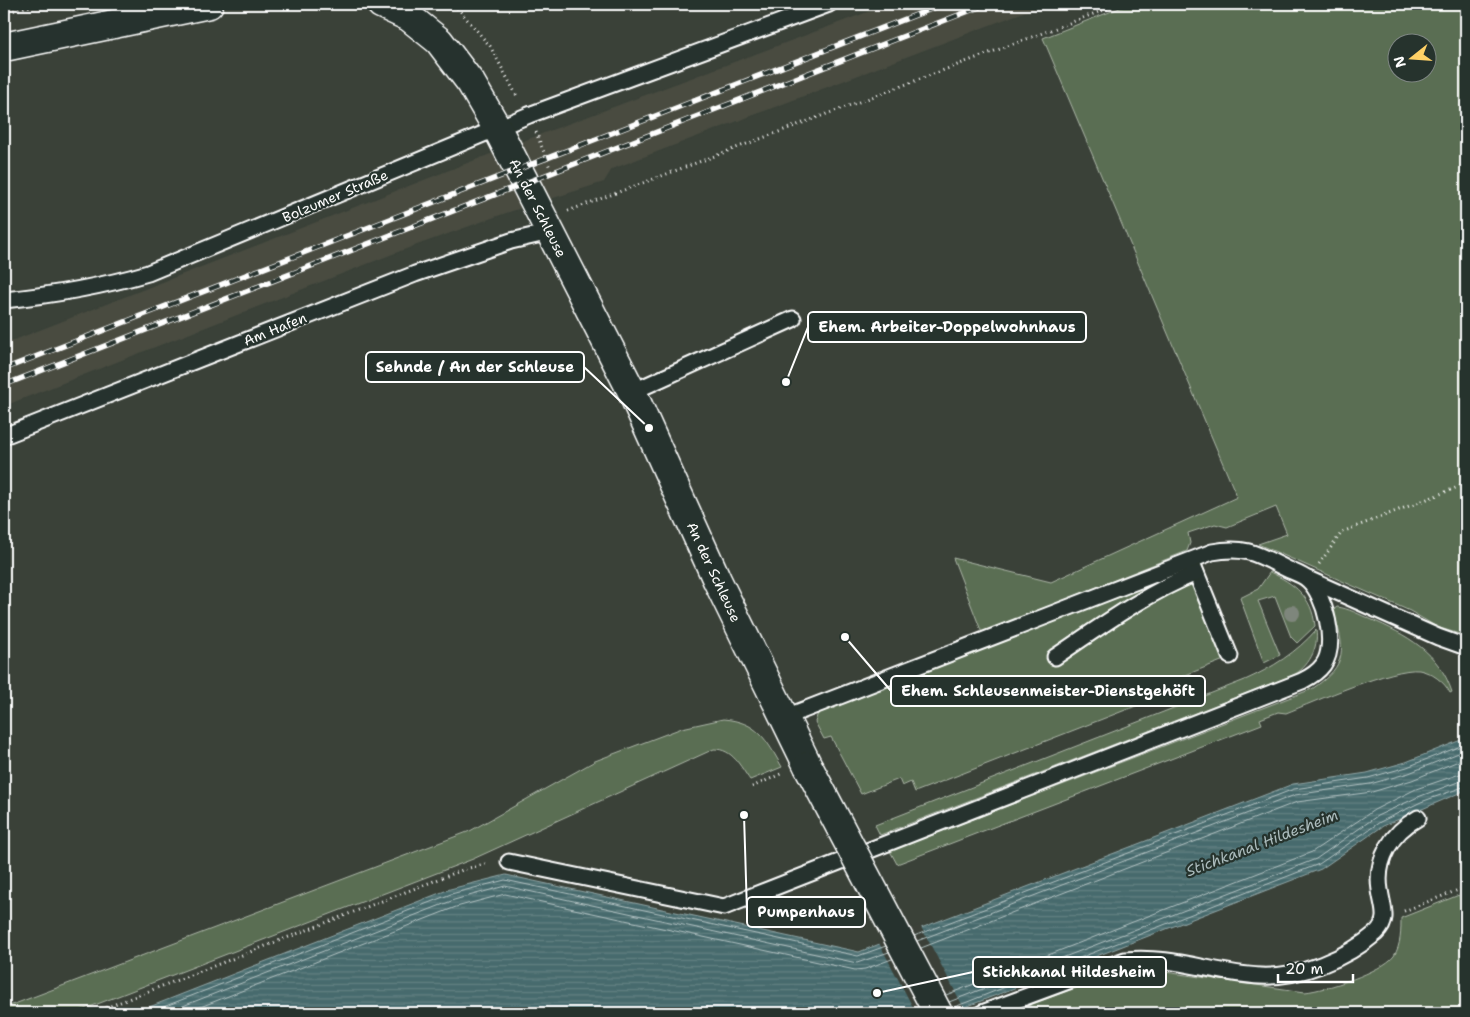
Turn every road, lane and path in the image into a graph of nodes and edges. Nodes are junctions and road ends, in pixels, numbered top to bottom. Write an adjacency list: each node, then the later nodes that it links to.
1 (38, 4): 7 (path)
2 (210, 4): 8 (main road)
3 (381, 4): 10 (main road)
4 (454, 4): 9 (path)
5 (829, 4): 9 (lane, Bolzumer Straße)
6 (1120, 4): 11 (path)
7 (4, 13)
8 (4, 47)
9 (528, 115): 10 (lane, Bolzumer Straße)
10 (497, 128): 11 (main road, An der Schleuse); 12 (lane, Bolzumer Straße)
11 (547, 226): 14 (main road, An der Schleuse); 15 (lane, Am Hafen)
12 (4, 300)
13 (793, 319): 14 (lane)
14 (632, 392): 23 (main road, An der Schleuse)
15 (4, 436)
16 (1466, 484): 19 (path)
17 (1190, 558): 18 (lane); 19 (lane); 23 (lane)
18 (1196, 573): 21 (lane); 22 (lane)
19 (1308, 579): 20 (lane); 27 (lane)
20 (1466, 647)
21 (1230, 656)
22 (1055, 657)
23 (783, 718): 24 (main road, An der Schleuse)
24 (798, 768): 25 (path); 31 (main road, An der Schleuse, bridge)
25 (752, 787)
26 (1418, 818): 32 (lane)
27 (509, 862): 30 (path)
28 (1466, 887): 29 (path)
29 (1398, 912)
30 (92, 1013)
31 (938, 1013)
32 (982, 1013)

